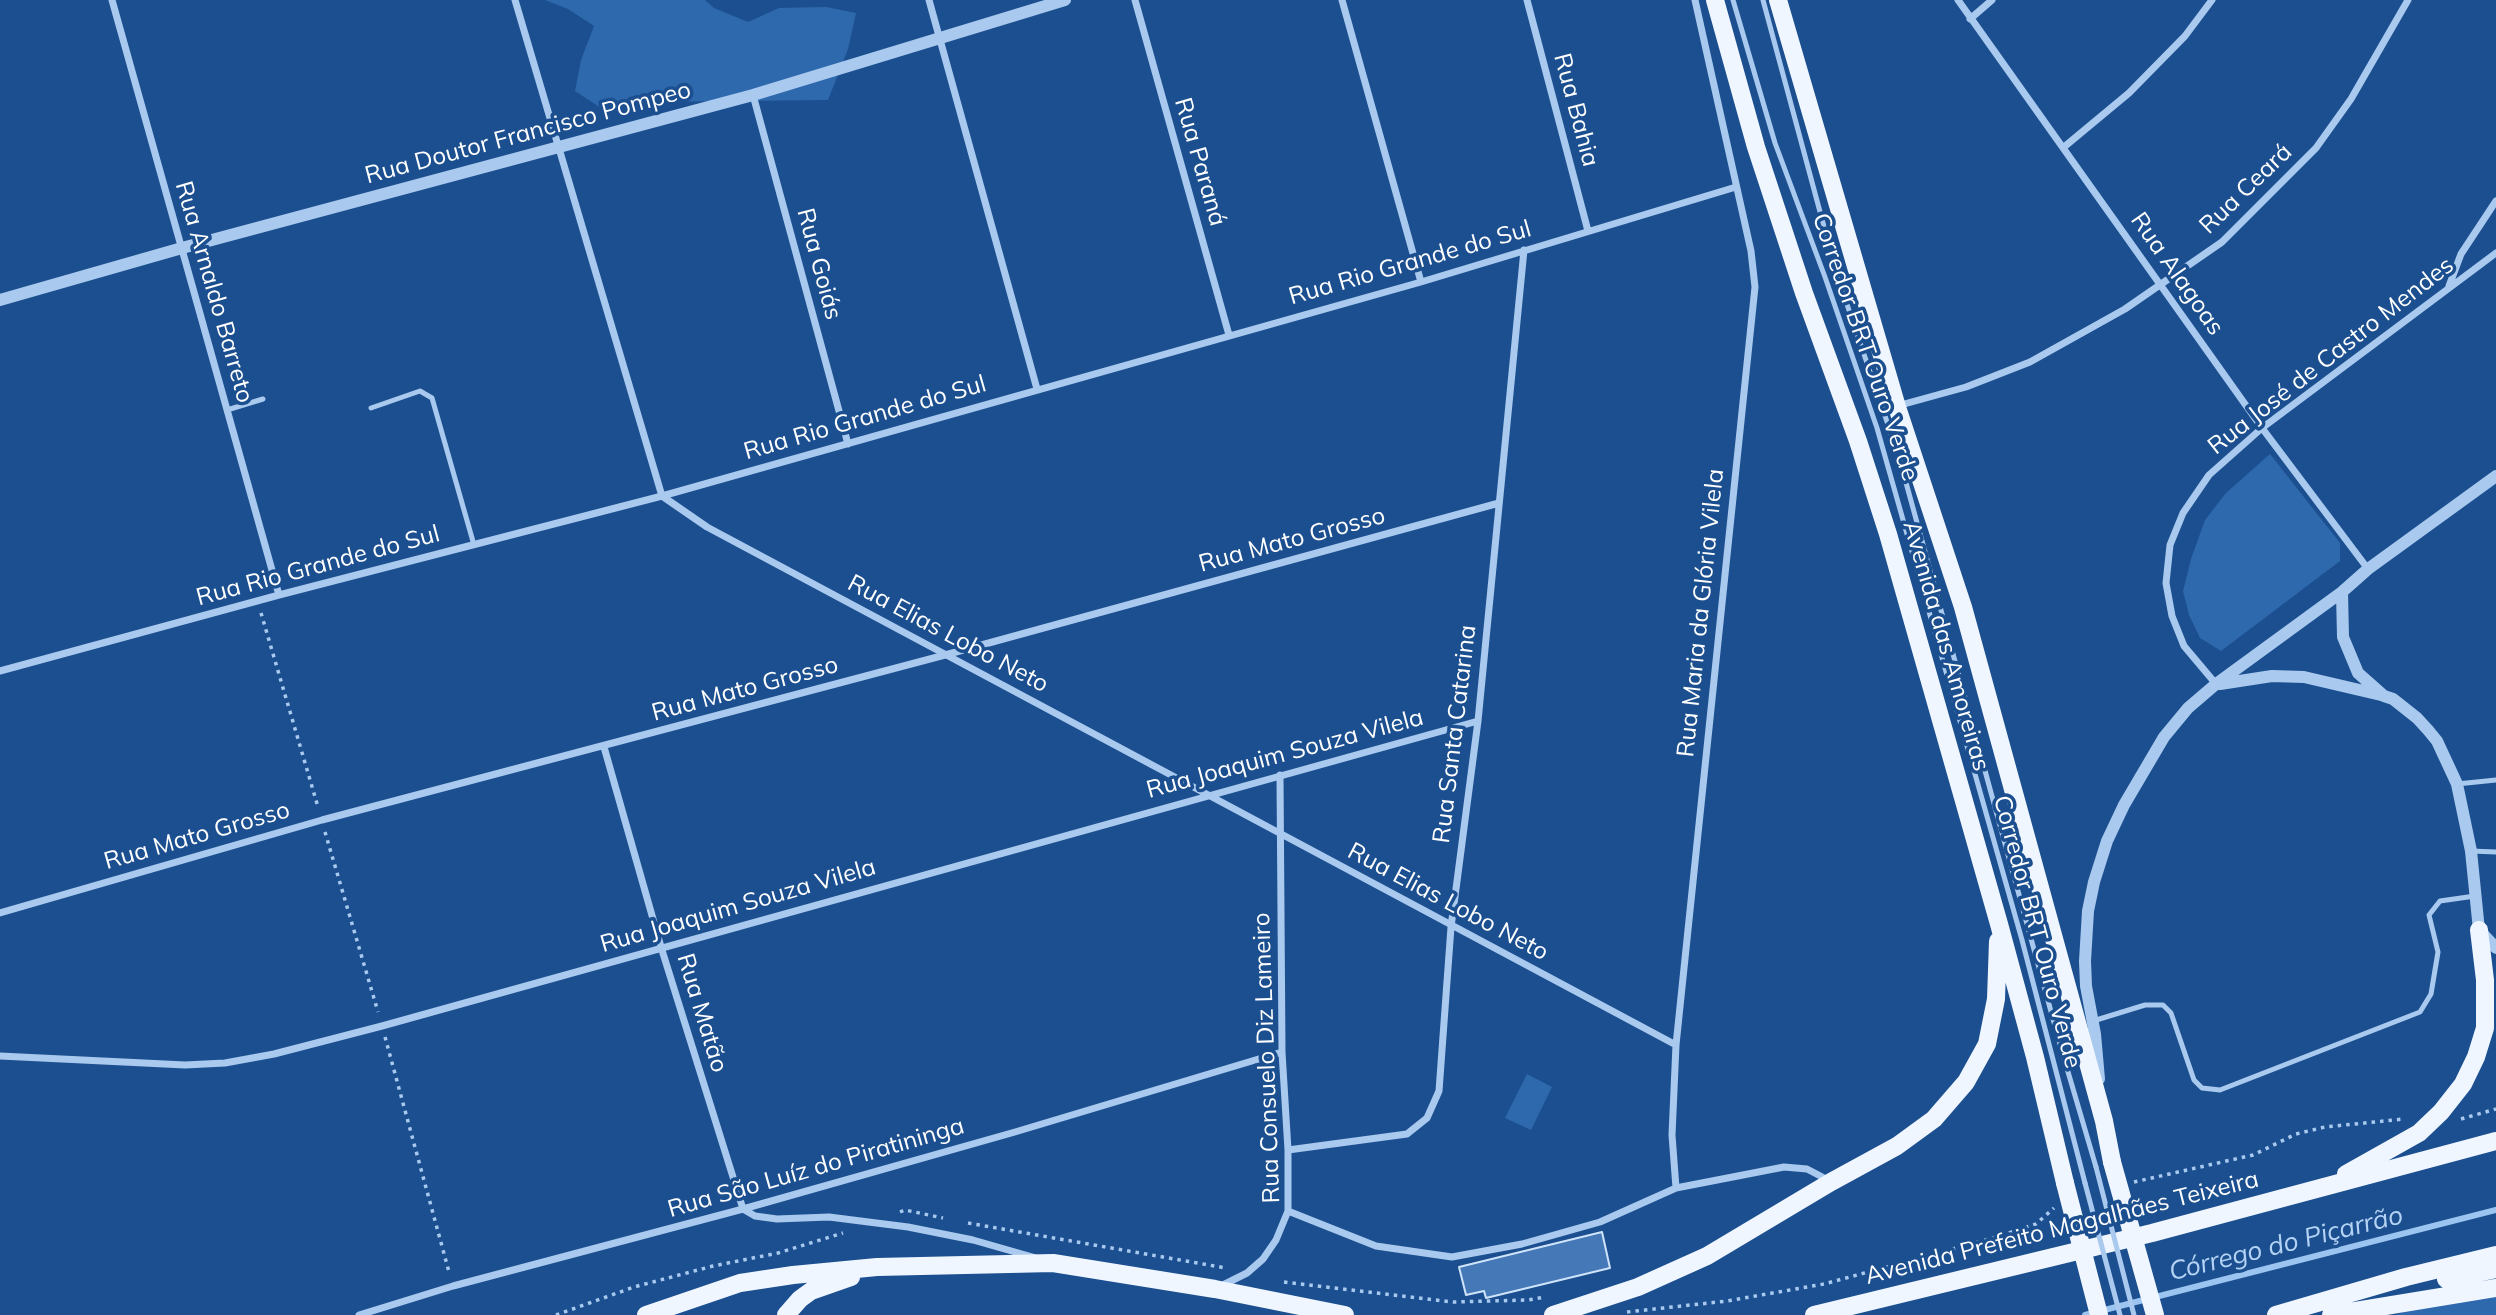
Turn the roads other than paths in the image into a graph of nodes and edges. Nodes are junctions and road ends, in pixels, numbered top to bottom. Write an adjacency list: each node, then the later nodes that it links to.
1 (112, 0): 25 (street, Rua Arnaldo Barreto)
2 (515, 0): 20 (street)
3 (929, 0): 18 (street)
4 (1065, 0): 18 (street, Rua Doutor Francisco Pompeo)
5 (1135, 0): 32 (street, Rua Paraná)
6 (1342, 0): 28 (street)
7 (1527, 0): 24 (street, Rua Bahia)
8 (1695, 0): 22 (street, Rua Maria da Glória Vilela)
9 (1715, 0): 62 (main road, Avenida das Amoreiras)
10 (1733, 0): 94 (lane, Corredor BRT Ouro Verde, bridge)
11 (1763, 0): 74 (lane, Corredor BRT Ouro Verde)
12 (1778, 0): 35 (main road, Avenida das Amoreiras)
13 (1958, 0): 17 (street, Rua Alagoas)
14 (1992, 0): 17 (street)
15 (2212, 0): 21 (street)
16 (2409, 0): 29 (street, Rua Ceará)
17 (1970, 19): 21 (street, Rua Alagoas)
18 (939, 38): 19 (street, Rua Doutor Francisco Pompeo); 33 (street)
19 (752, 95): 20 (street, Rua Doutor Francisco Pompeo); 39 (street, Rua Goiás)
20 (558, 146): 25 (street, Rua Doutor Francisco Pompeo); 41 (street)
21 (2064, 147): 29 (street, Rua Alagoas)
22 (1736, 187): 24 (street, Rua Rio Grande do Sul); 68 (street, Rua Maria da Glória Vilela)
23 (2496, 201): 30 (street)
24 (1588, 230): 26 (street, Rua Rio Grande do Sul)
25 (182, 248): 31 (street, Rua Doutor Francisco Pompeo); 37 (street, Rua Arnaldo Barreto)
26 (1524, 250): 28 (street, Rua Rio Grande do Sul); 42 (street, Rua Santa Catarina)
27 (2496, 253): 30 (street, Rua José de Castro Mendes)
28 (1421, 282): 32 (street, Rua Rio Grande do Sul)
29 (2161, 285): 35 (street, Rua Ceará); 38 (street, Rua Alagoas)
30 (2448, 289): 38 (street, Rua José de Castro Mendes)
31 (0, 300)
32 (1229, 335): 33 (street, Rua Rio Grande do Sul)
33 (1037, 389): 39 (street, Rua Rio Grande do Sul)
34 (263, 399): 37 (lane)
35 (1896, 407): 71 (main road, Avenida das Amoreiras)
36 (371, 408): 43 (lane)
37 (227, 410): 46 (street, Rua Arnaldo Barreto)
38 (2262, 428): 44 (street, Rua Alagoas); 49 (street, Rua José de Castro Mendes)
39 (848, 444): 41 (street, Rua Rio Grande do Sul)
40 (2496, 476): 44 (street)
41 (662, 496): 43 (street, Rua Rio Grande do Sul); 47 (street, Rua Elias Lobo Neto)
42 (1499, 503): 47 (street, Rua Mato Grosso); 51 (street, Rua Santa Catarina)
43 (474, 545): 46 (street, Rua Rio Grande do Sul)
44 (2368, 569): 45 (street)
45 (2342, 592): 49 (street); 50 (street)
46 (279, 595): 48 (street, Rua Rio Grande do Sul)
47 (945, 655): 52 (street, Rua Mato Grosso); 56 (street, Rua Elias Lobo Neto)
48 (0, 671)
49 (2216, 684): 50 (street); 67 (street)
50 (2384, 695): 55 (street)
51 (1478, 721): 53 (street, Rua Joaquim Souza Vilela); 63 (street, Rua Santa Catarina)
52 (604, 747): 61 (street, Rua Mato Grosso); 65 (street, Rua Matão)
53 (1280, 775): 56 (street, Rua Joaquim Souza Vilela); 57 (street, Rua Consuelo Diz Lameiro)
54 (2496, 780): 55 (lane)
55 (2457, 784): 58 (street)
56 (1208, 794): 57 (street, Rua Elias Lobo Neto); 65 (street, Rua Joaquim Souza Vilela)
57 (1279, 833): 63 (street, Rua Elias Lobo Neto); 69 (street, Rua Consuelo Diz Lameiro)
58 (2471, 851): 59 (lane); 60 (street)
59 (2496, 852)
60 (2474, 896): 64 (street); 67 (lane)
61 (0, 913)
62 (1999, 924): 75 (main road); 93 (main road, Avenida das Amoreiras, bridge)
63 (1451, 927): 68 (street, Rua Elias Lobo Neto); 73 (street, Rua Santa Catarina)
64 (2479, 930): 66 (street); 76 (main road)
65 (662, 947): 70 (street, Rua Joaquim Souza Vilela); 78 (street, Rua Matão)
66 (2496, 948)
67 (2092, 1021): 71 (street)
68 (1676, 1045): 77 (street)
69 (1282, 1052): 73 (street, Rua Consuelo Diz Lameiro); 78 (street, Rua São Luíz do Piratininga)
70 (0, 1056)
71 (2104, 1121): 74 (main road, Avenida das Amoreiras)
72 (2496, 1141): 76 (main road)
73 (1288, 1150): 79 (street, Rua Consuelo Diz Lameiro)
74 (2104, 1165): 95 (lane, Corredor BRT Ouro Verde, bridge); 96 (main road, Avenida das Amoreiras, bridge)
75 (1831, 1182): 77 (street, Rua Consuelo Diz Lameiro); 91 (main road)
76 (2322, 1187): 92 (main road, Avenida Prefeito Magalhães Teixeira)
77 (1676, 1188): 79 (street, Rua Consuelo Diz Lameiro)
78 (743, 1209): 81 (street); 87 (street, Rua São Luíz do Piratininga)
79 (1288, 1211): 85 (street)
80 (2496, 1255): 86 (main road)
81 (1053, 1263): 82 (main road); 85 (main road)
82 (877, 1267): 88 (main road); 89 (main road)
83 (2496, 1269): 86 (main road)
84 (2496, 1288): 98 (main road)
85 (1215, 1289): 90 (main road)
86 (2339, 1296): 97 (main road)
87 (359, 1315)
88 (646, 1315)
89 (786, 1315)
90 (1345, 1315)
91 (1553, 1315)
92 (1814, 1315)
93 (2099, 1315)
94 (2120, 1315)
95 (2134, 1315)
96 (2155, 1315)
97 (2276, 1315)
98 (2331, 1315)

